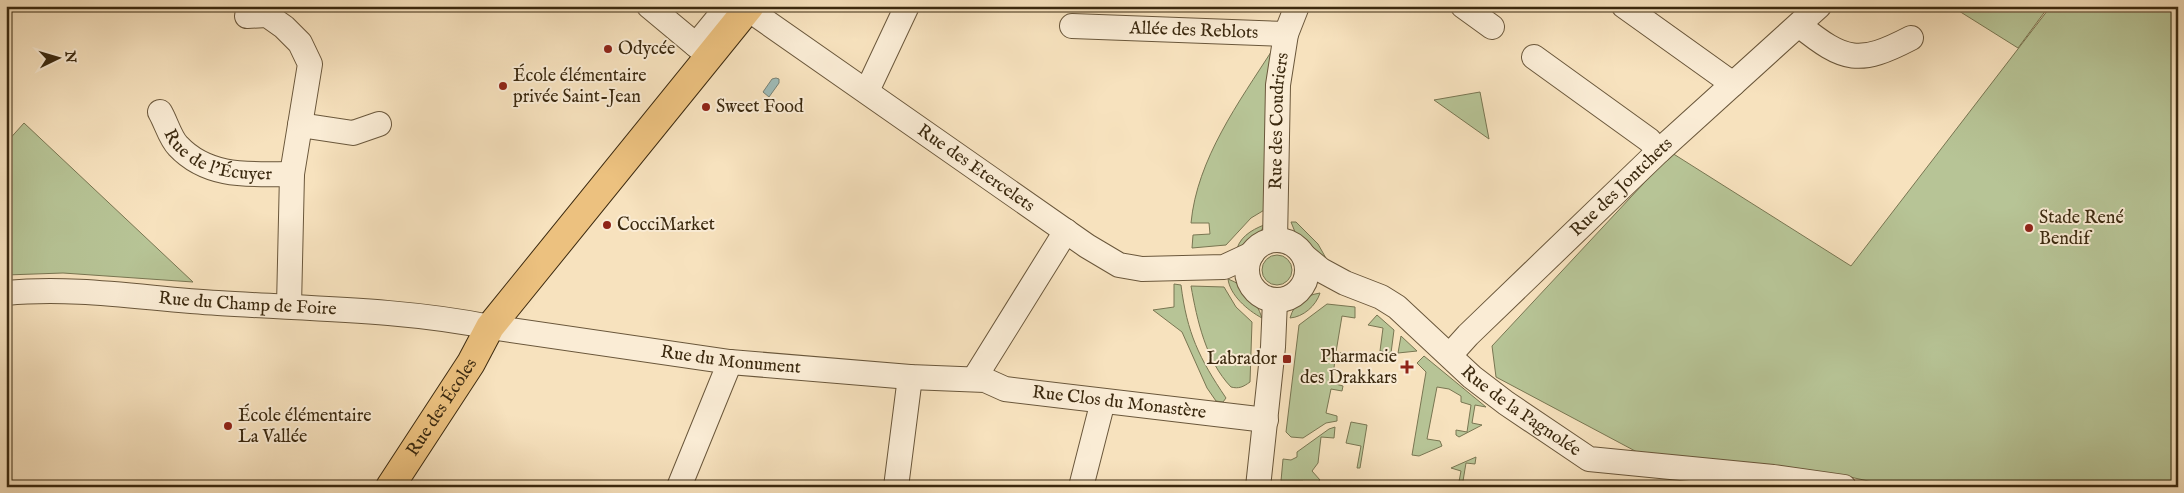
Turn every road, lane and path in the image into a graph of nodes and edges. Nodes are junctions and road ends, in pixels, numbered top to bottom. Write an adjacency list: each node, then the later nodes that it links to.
1 (649, 6): 14 (street)
2 (907, 6): 17 (street)
3 (1297, 6): 12 (street, Rue des Coudriers)
4 (1463, 6): 11 (street)
5 (1624, 6): 16 (street)
6 (1819, 6): 9 (street, Rue des Jontchets)
7 (742, 7): 14 (main road, Rue des Écoles); 17 (street, Rue des Etercelets)
8 (247, 16): 20 (street, Rue de l'Écuyer)
9 (1799, 25): 13 (street); 16 (street, Rue des Jontchets)
10 (1072, 26): 12 (street, Allée des Reblots)
11 (1492, 27)
12 (1286, 34): 24 (street, Rue des Coudriers)
13 (1912, 38)
14 (703, 51): 33 (main road, Rue des Écoles)
15 (1534, 56): 21 (street)
16 (1733, 84): 21 (street, Rue des Jontchets)
17 (867, 91): 23 (street, Rue des Etercelets)
18 (160, 112): 22 (street, Rue de l'Écuyer)
19 (379, 124): 20 (street)
20 (300, 125): 22 (street, Rue de l'Écuyer)
21 (1659, 151): 34 (street, Rue des Jontchets)
22 (292, 174): 32 (street, Rue de l'Écuyer)
23 (1066, 231): 27 (street, Rue des Etercelets); 37 (street)
24 (1275, 240): 25 (street); 26 (street)
25 (1252, 254): 27 (street, Rue des Etercelets); 28 (street)
26 (1304, 256): 29 (street, Rue de la Pagnolée); 31 (street)
27 (1224, 266): 28 (street)
28 (1250, 282): 31 (street)
29 (1345, 283): 31 (street); 34 (street, Rue de la Pagnolée)
30 (6, 293): 32 (street, Rue du Champ de Foire)
31 (1286, 297): 39 (street)
32 (289, 306): 33 (street, Rue du Champ de Foire)
33 (490, 327): 35 (street, Rue du Monument); 40 (main road, Rue des Écoles)
34 (1450, 355): 45 (street, Rue de la Pagnolée)
35 (730, 362): 36 (street, Rue du Monument); 41 (street)
36 (910, 377): 37 (street, Rue du Monument); 42 (street)
37 (974, 379): 38 (street, Rue Clos du Monastère)
38 (1103, 401): 39 (street, Rue Clos du Monastère); 43 (street)
39 (1266, 420): 44 (street)
40 (390, 487)
41 (679, 487)
42 (896, 487)
43 (1081, 487)
44 (1258, 487)
45 (1844, 487)

